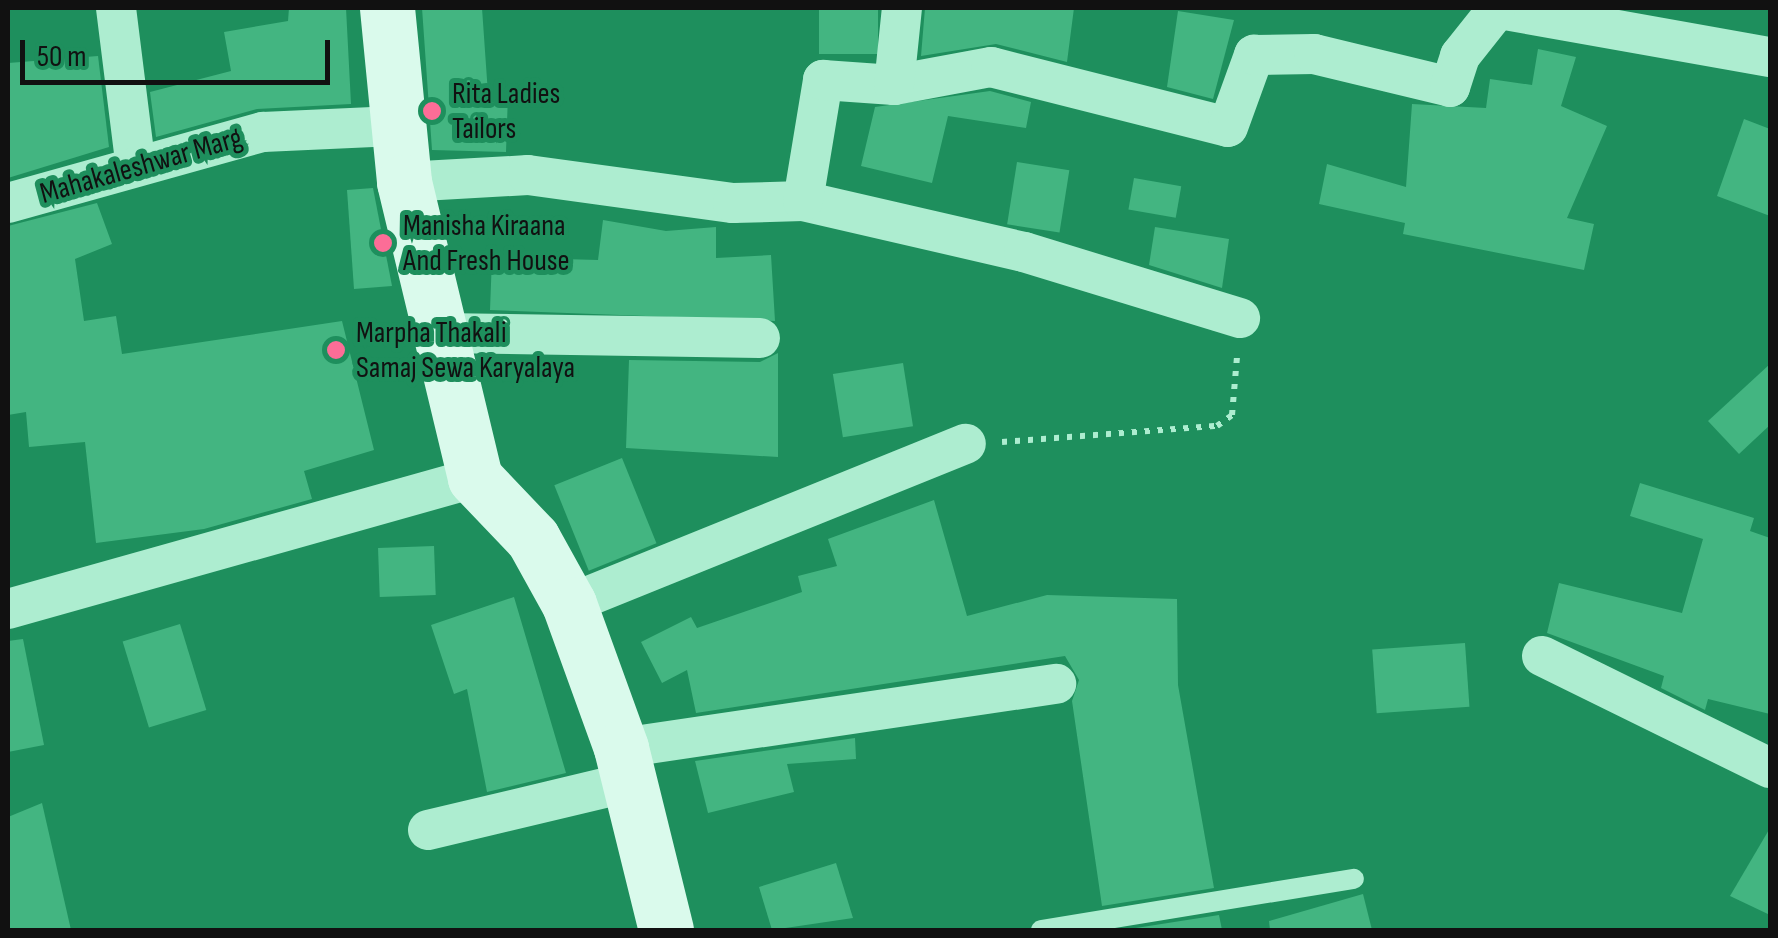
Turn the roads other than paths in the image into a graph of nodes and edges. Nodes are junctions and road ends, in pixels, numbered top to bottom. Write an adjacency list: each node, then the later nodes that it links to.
1 (116, 8): 8 (street)
2 (387, 8): 7 (main road)
3 (902, 8): 6 (street)
4 (1494, 10): 5 (street); 6 (street)
5 (1770, 58)
6 (894, 85): 10 (street)
7 (395, 126): 8 (street, Mahakaleshwar Marg); 9 (main road)
8 (135, 161): 11 (street, Mahakaleshwar Marg)
9 (404, 182): 10 (street); 13 (main road)
10 (803, 200): 12 (street)
11 (8, 203)
12 (1240, 318)
13 (440, 332): 14 (street); 16 (main road)
14 (760, 338)
15 (966, 444): 17 (street)
16 (475, 478): 17 (main road); 18 (street)
17 (568, 604): 21 (main road)
18 (8, 609)
19 (1542, 656): 22 (street)
20 (1056, 684): 21 (street)
21 (626, 765): 23 (street); 25 (main road)
22 (1770, 768)
23 (428, 830)
24 (1354, 879): 26 (lane)
25 (666, 930)
26 (1041, 930)

